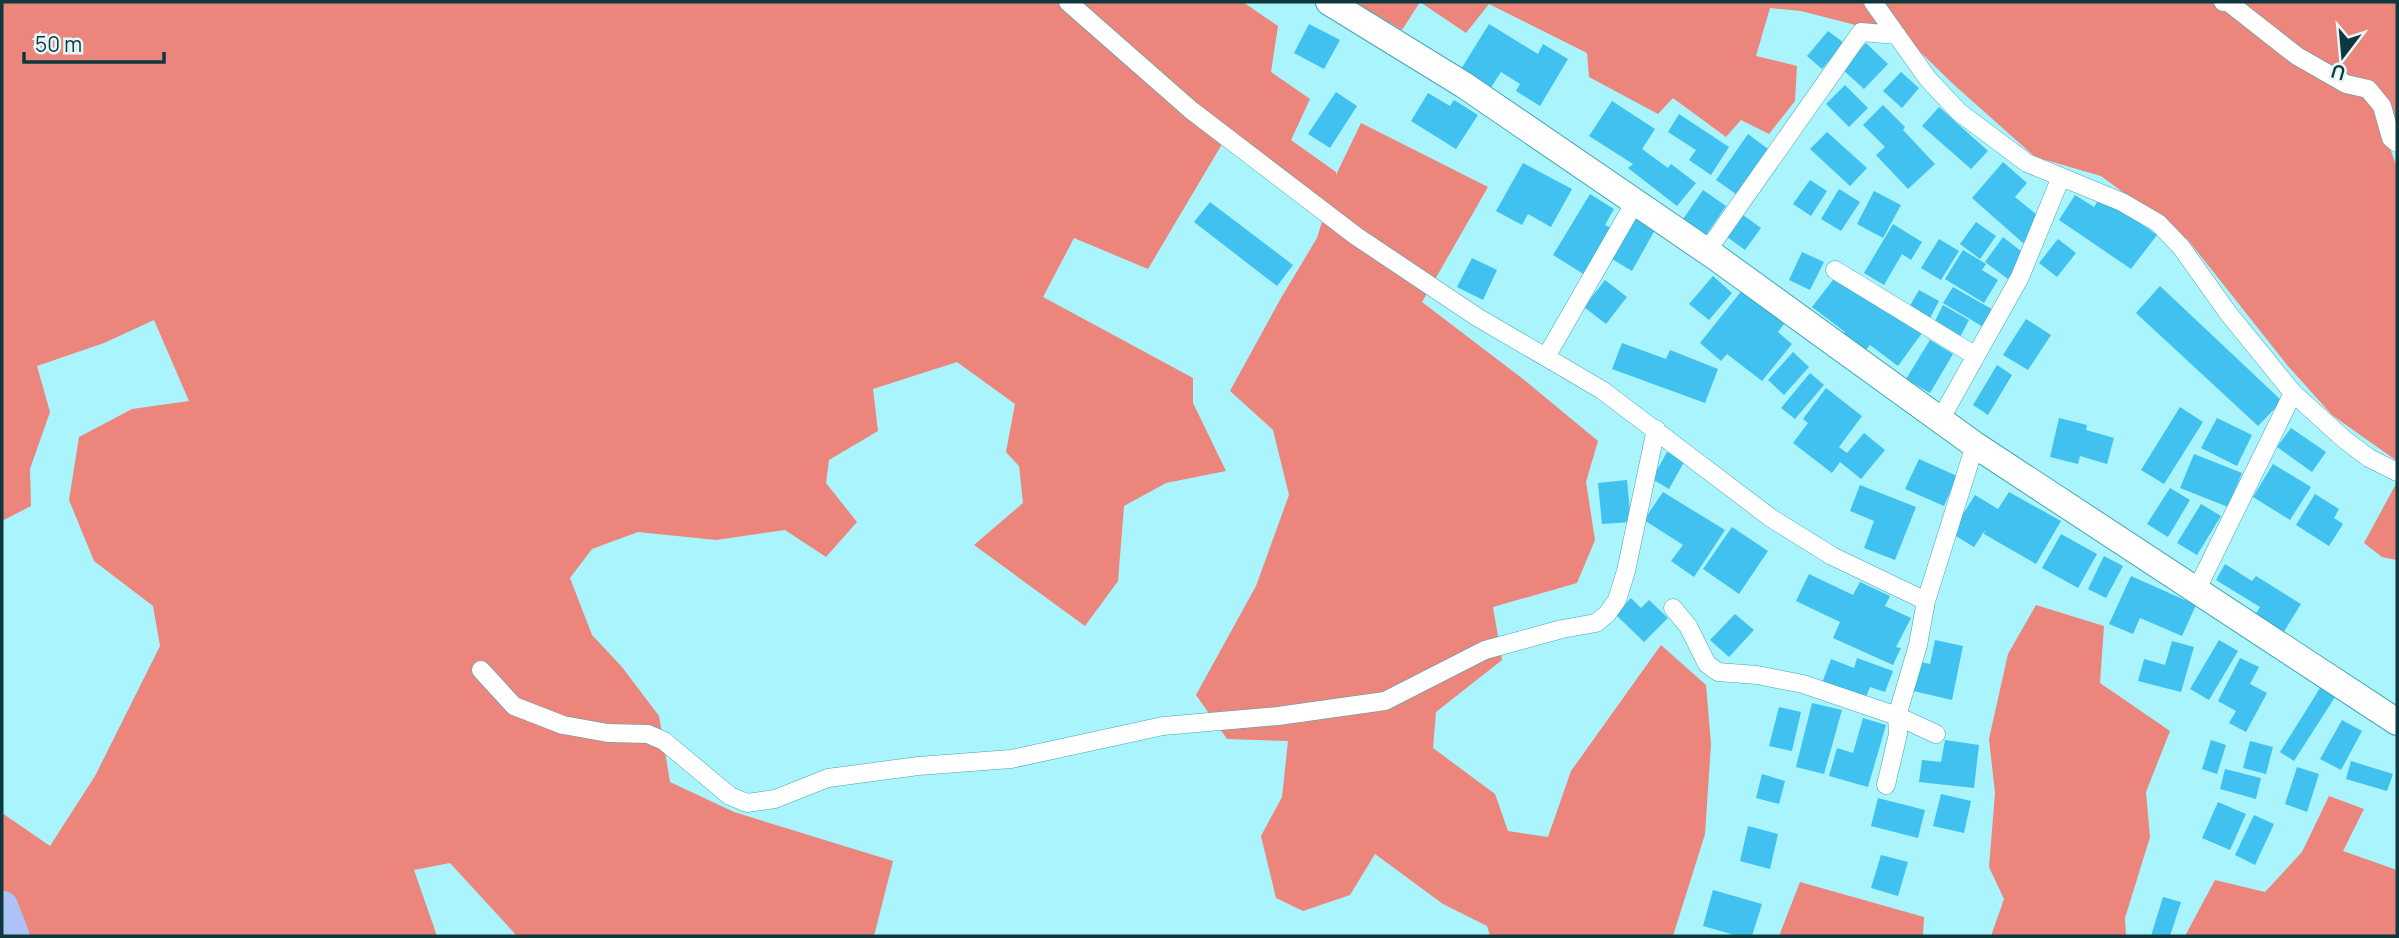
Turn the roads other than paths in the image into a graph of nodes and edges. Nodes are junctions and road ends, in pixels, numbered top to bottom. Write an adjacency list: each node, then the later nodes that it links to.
1 (1068, 2): 12 (street)
2 (1329, 2): 8 (street)
3 (1873, 2): 5 (street)
4 (2223, 2): 6 (street)
5 (1896, 35): 7 (street); 9 (street)
6 (2397, 143)
7 (2062, 177): 11 (street); 13 (street)
8 (1636, 202): 9 (street); 12 (street)
9 (1707, 251): 14 (street)
10 (1835, 270): 11 (street)
11 (1974, 355): 14 (street)
12 (1546, 357): 15 (street)
13 (2292, 393): 17 (street); 18 (street)
14 (1940, 420): 16 (street)
15 (1656, 429): 19 (street); 21 (street)
16 (1975, 445): 18 (street); 19 (street)
17 (2397, 472)
18 (2196, 591): 23 (street)
19 (1926, 601): 22 (street)
20 (1673, 608): 22 (street)
21 (481, 670)
22 (1897, 716): 24 (street); 25 (street)
23 (2397, 722)
24 (1936, 734)
25 (1885, 785)

